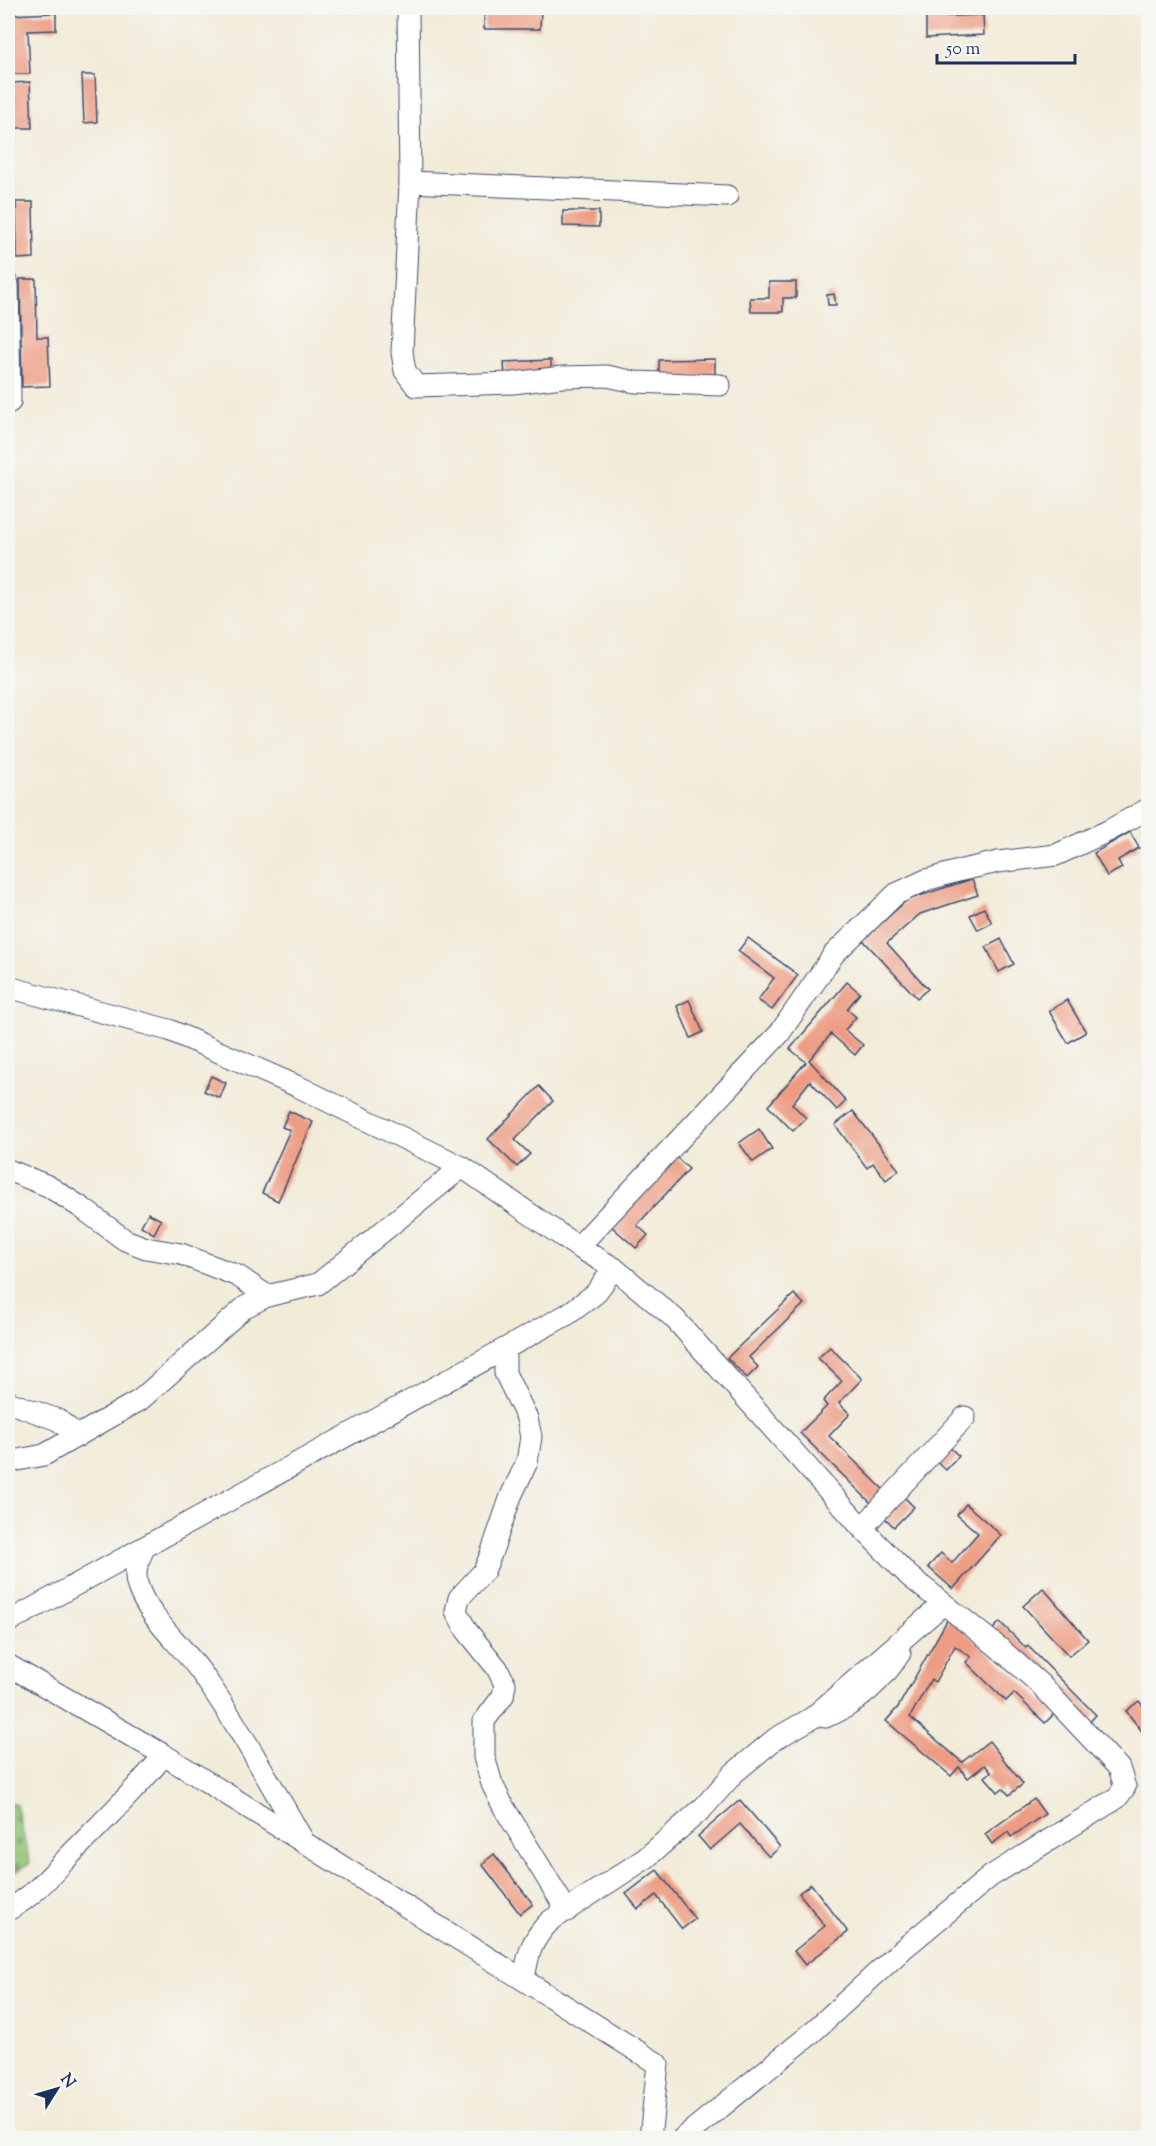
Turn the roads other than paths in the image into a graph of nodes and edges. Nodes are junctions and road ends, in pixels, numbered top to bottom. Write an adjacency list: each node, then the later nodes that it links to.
1 (408, 8): 2 (street)
2 (410, 182): 3 (street); 5 (street)
3 (727, 196)
4 (8, 284): 6 (street)
5 (720, 385)
6 (10, 402)
7 (1149, 808): 11 (street)
8 (8, 987): 9 (street)
9 (462, 1167): 11 (street); 13 (street)
10 (8, 1170): 13 (street)
11 (578, 1247): 12 (street)
12 (614, 1268): 14 (street); 19 (street)
13 (267, 1296): 17 (street)
14 (505, 1349): 20 (street); 27 (street)
15 (8, 1402): 17 (street)
16 (965, 1417): 19 (street)
17 (78, 1436): 18 (street)
18 (8, 1462)
19 (862, 1528): 21 (street)
20 (144, 1548): 22 (street); 25 (street)
21 (943, 1604): 27 (street); 30 (street)
22 (8, 1622)
23 (8, 1665): 24 (street)
24 (164, 1755): 25 (street); 26 (street)
25 (305, 1843): 28 (street)
26 (8, 1910)
27 (567, 1911): 28 (street)
28 (524, 1979): 29 (street)
29 (650, 2139)
30 (683, 2139)

